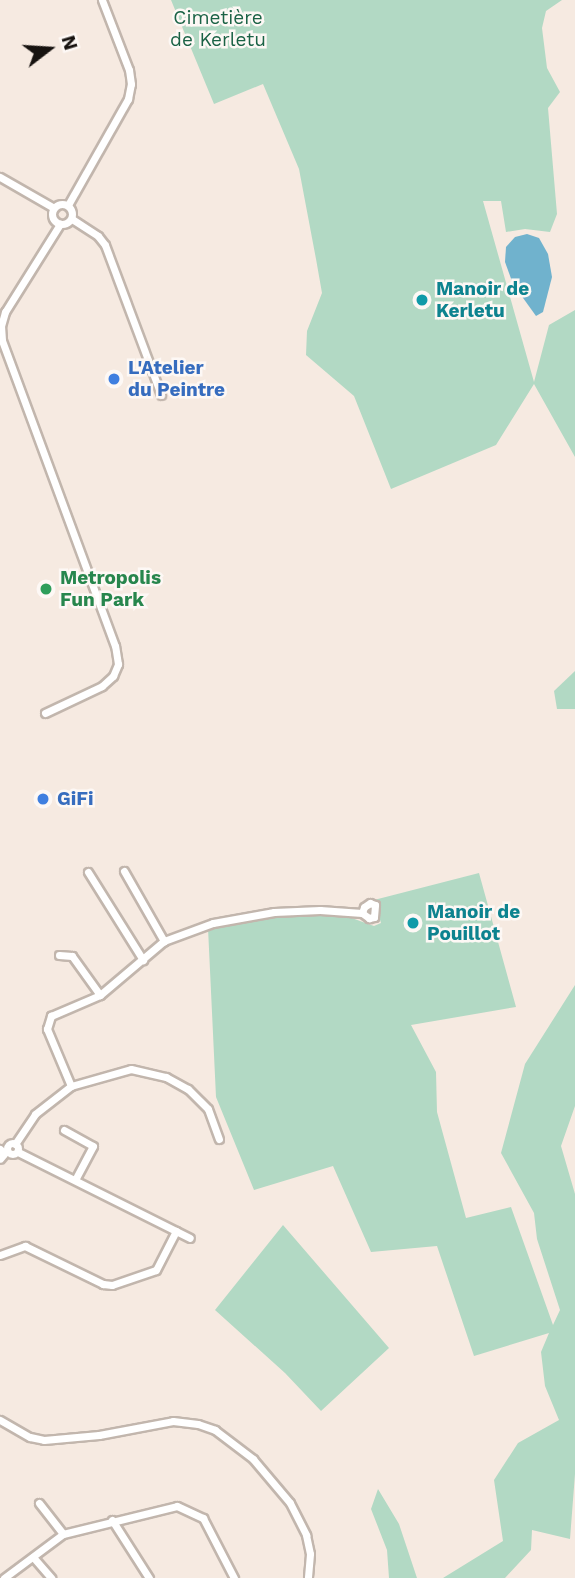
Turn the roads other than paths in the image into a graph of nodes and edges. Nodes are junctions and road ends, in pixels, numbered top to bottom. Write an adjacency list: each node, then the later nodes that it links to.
1 (102, 0): 3 (street)
2 (0, 177): 4 (street)
3 (68, 205): 4 (street); 5 (street)
4 (54, 208): 6 (street)
5 (72, 219): 6 (street); 7 (street)
6 (60, 224): 8 (street)
7 (161, 395)
8 (45, 713)
9 (124, 871): 12 (street)
10 (88, 872): 14 (street)
11 (362, 913): 12 (street)
12 (164, 941): 14 (street)
13 (59, 955): 15 (street)
14 (144, 960): 15 (street)
15 (100, 995): 16 (street)
16 (71, 1086): 18 (street); 19 (street)
17 (64, 1130): 23 (street)
18 (219, 1139)
19 (12, 1145): 20 (street); 21 (street)
20 (0, 1149): 22 (street)
21 (15, 1154): 22 (street); 23 (street)
22 (0, 1159)
23 (75, 1180): 24 (street)
24 (176, 1231): 25 (street); 26 (street)
25 (190, 1238)
26 (0, 1255)
27 (0, 1420): 36 (street)
28 (39, 1503): 30 (street)
29 (112, 1520): 30 (street); 34 (street); 35 (street)
30 (63, 1534): 31 (street)
31 (33, 1557): 32 (street); 33 (street)
32 (4, 1578)
33 (51, 1578)
34 (149, 1578)
35 (234, 1578)
36 (308, 1578)

